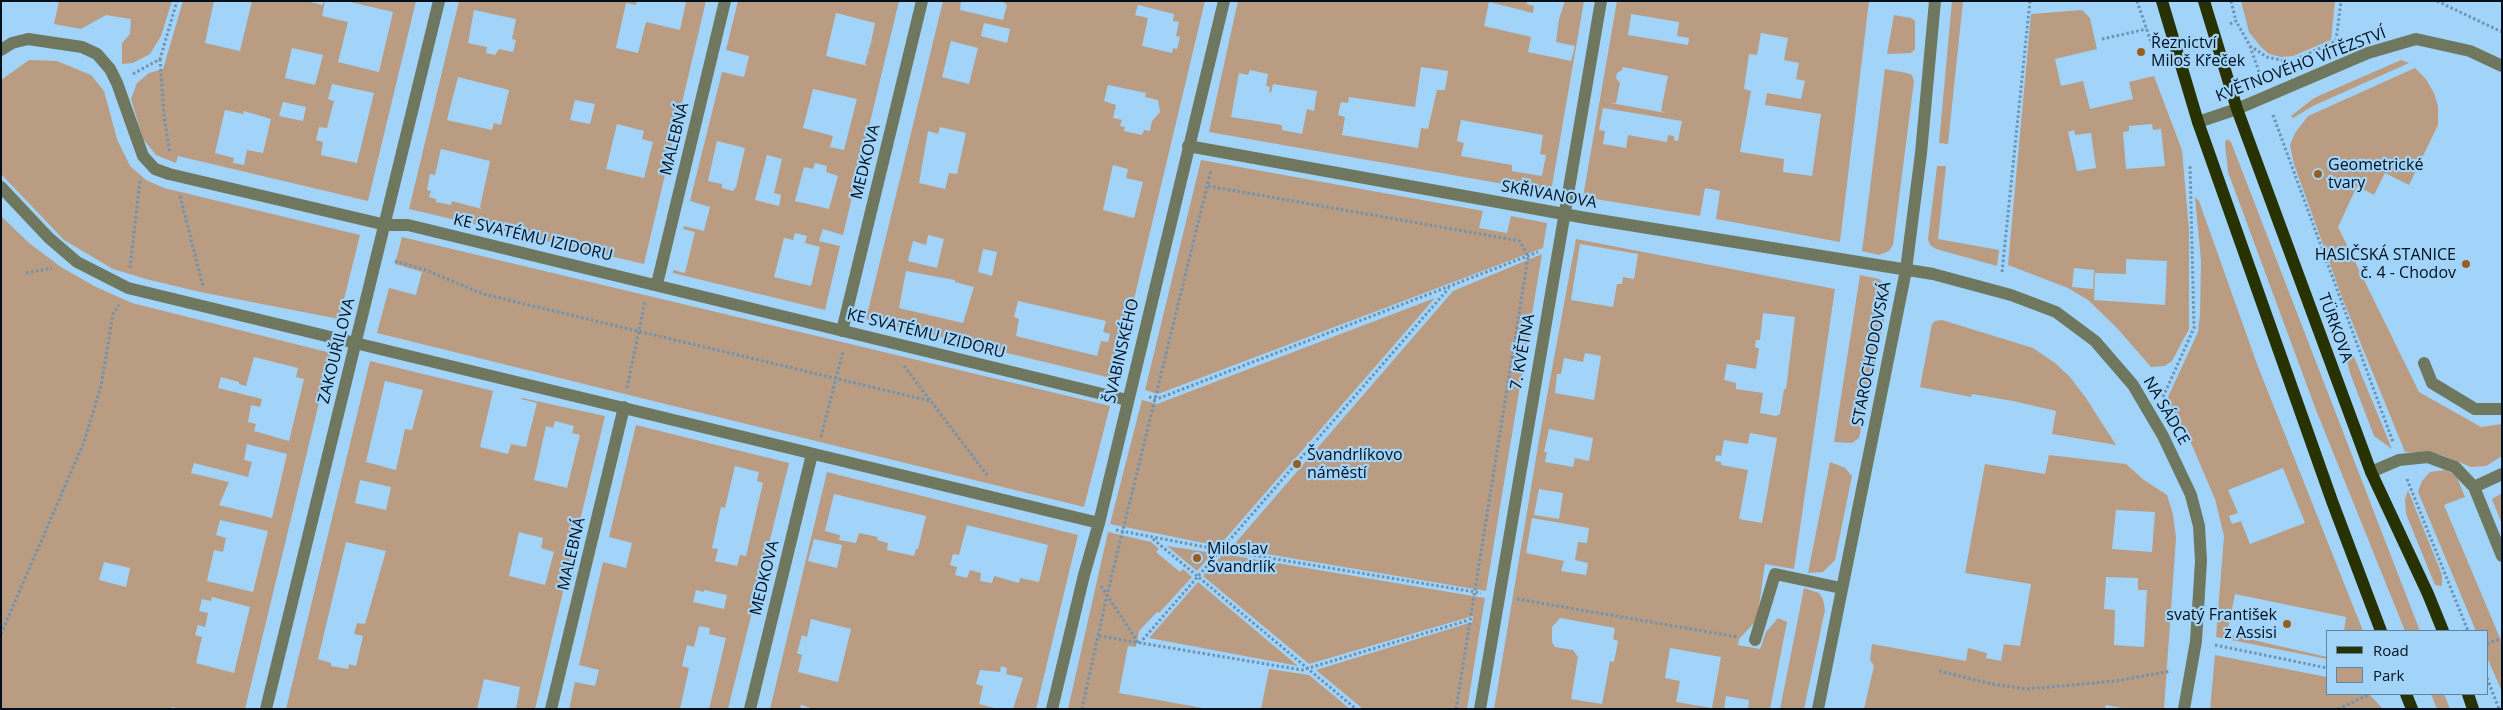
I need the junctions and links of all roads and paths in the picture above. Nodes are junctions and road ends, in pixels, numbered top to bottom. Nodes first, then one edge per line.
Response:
1 (177, 1) edge
2 (439, 1) edge
3 (725, 1) edge
4 (922, 1) edge
5 (1224, 1) edge
6 (1601, 1) edge
7 (1935, 1) edge
8 (2030, 1) edge
9 (2162, 1) edge
10 (2204, 1) edge
11 (2231, 1) edge
12 (2341, 1) edge
13 (2437, 1) edge
14 (2236, 21) junction
15 (2147, 30) dead end
16 (2212, 30) junction
17 (2502, 32) edge
18 (2102, 39) dead end
19 (2174, 42) junction
20 (2250, 46) junction
21 (2153, 47) dead end
22 (1, 50) edge
23 (2502, 66) edge
24 (117, 83) junction
25 (2267, 96) junction
26 (2237, 109) junction
27 (2198, 122) junction
28 (1188, 146) junction
29 (1215, 151) junction
30 (143, 156) junction
31 (2196, 181) dead end
32 (1208, 186) junction
33 (1, 187) edge
34 (1565, 214) junction
35 (386, 226) junction
36 (1556, 254) junction
37 (1528, 257) junction
38 (392, 260) dead end
39 (1906, 270) junction
40 (2002, 272) dead end
41 (657, 284) junction
42 (128, 288) junction
43 (1450, 288) junction
44 (842, 331) junction
45 (639, 333) junction
46 (884, 341) junction
47 (356, 342) junction
48 (2424, 363) dead end
49 (836, 378) junction
50 (1128, 395) junction
51 (1154, 398) junction
52 (2162, 398) dead end
53 (930, 401) junction
54 (624, 407) junction
55 (2502, 409) edge
56 (812, 454) junction
57 (2399, 460) junction
58 (2371, 472) junction
59 (2502, 474) edge
60 (2474, 487) junction
61 (1008, 501) junction
62 (1099, 523) junction
63 (1122, 532) junction
64 (1153, 538) junction
65 (1221, 550) junction
66 (2502, 556) edge
67 (1084, 575) junction
68 (1198, 577) junction
69 (1841, 588) junction
70 (1475, 592) junction
71 (1107, 595) junction
72 (1498, 596) junction
73 (1470, 620) junction
74 (2381, 630) edge
75 (2443, 630) edge
76 (2468, 630) edge
77 (1, 634) edge
78 (1099, 636) junction
79 (2502, 638) edge
80 (1755, 640) joint
81 (2196, 642) junction
82 (1139, 644) junction
83 (2488, 644) edge
84 (2326, 668) edge
85 (1308, 669) junction
86 (1939, 671) dead end
87 (2172, 671) dead end
88 (2488, 680) edge
89 (2368, 695) edge
90 (2406, 695) edge
91 (2468, 695) edge
92 (1084, 708) edge
93 (266, 709) edge
94 (551, 709) edge
95 (750, 709) edge
96 (1052, 709) edge
97 (1356, 709) edge
98 (1456, 709) edge
99 (1480, 709) edge
100 (1818, 709) edge
101 (2184, 709) edge
102 (2338, 709) edge
103 (2412, 709) edge
104 (2473, 709) edge
105 (2500, 709) edge

1 - 24 path
2 - 35 street, ZAKOUŘILOVA
3 - 41 street, MALEBNÁ
4 - 44 street, MEDKOVA
5 - 28 street, ŠVABINSKÉHO
6 - 34 street, 7. KVĚTNA
7 - 39 street, STAROCHODOVSKÁ
8 - 40 path
9 - 19 main road
10 - 16 main road, TÜRKOVA
11 - 14 path
12 - 20 path
13 - 17 path
14 - 16 path
14 - 20 path
15 - 18 path
16 - 26 main road, TÜRKOVA
19 - 21 path
19 - 27 main road
20 - 25 path
22 - 24 street
23 - 25 street, KVĚTNOVÉHO VÍTĚZSTVÍ
24 - 30 street
25 - 26 street, KVĚTNOVÉHO VÍTĚZSTVÍ
25 - 57 path
26 - 27 street, KVĚTNOVÉHO VÍTĚZSTVÍ
26 - 58 main road, TÜRKOVA
27 - 74 main road
28 - 29 street, SKŘIVANOVA
28 - 50 street, ŠVABINSKÉHO
29 - 32 path
29 - 34 street, SKŘIVANOVA
30 - 35 street, KE SVATÉMU IZIDORU
30 - 42 path
31 - 52 path
32 - 37 path
32 - 51 path
33 - 42 street
34 - 36 street, 7. KVĚTNA
34 - 39 street, SKŘIVANOVA
35 - 41 street, KE SVATÉMU IZIDORU
35 - 47 street, ZAKOUŘILOVA
36 - 37 path
36 - 72 street, 7. KVĚTNA
37 - 43 path
37 - 70 path
38 - 45 path
39 - 69 street, STAROCHODOVSKÁ
39 - 81 street, NA SÁDCE
41 - 44 street, KE SVATÉMU IZIDORU
41 - 45 path
42 - 47 street
42 - 77 path
43 - 51 path
43 - 65 path
44 - 46 street, KE SVATÉMU IZIDORU
44 - 49 path
45 - 49 path
45 - 54 path
46 - 50 street, KE SVATÉMU IZIDORU
46 - 53 path
47 - 54 street
47 - 93 street, ZAKOUŘILOVA
48 - 55 street
49 - 53 path
49 - 56 path
50 - 51 path
50 - 62 street, ŠVABINSKÉHO
51 - 63 path
53 - 61 path
54 - 56 street
54 - 94 street, MALEBNÁ
56 - 61 street
56 - 95 street, MEDKOVA
57 - 58 street
57 - 60 street
57 - 76 path
58 - 75 main road, TÜRKOVA
59 - 60 street
60 - 66 street
61 - 62 street
62 - 63 path
62 - 67 street, ŠVABINSKÉHO
63 - 64 path
63 - 71 path
64 - 65 path
64 - 68 path
65 - 68 path
65 - 70 path
67 - 71 path
67 - 96 street, ŠVABINSKÉHO
68 - 82 path
68 - 85 path
69 - 80 street
69 - 100 street, STAROCHODOVSKÁ
70 - 72 path
70 - 73 path
71 - 78 path
71 - 82 path
72 - 80 path
72 - 99 street, 7. KVĚTNA
73 - 85 path
73 - 98 path
78 - 82 path
78 - 92 path
79 - 83 path
81 - 84 path
81 - 101 street, NA SÁDCE
82 - 85 path
85 - 97 path
86 - 87 path
88 - 105 path
89 - 102 path
90 - 103 main road
91 - 104 main road

